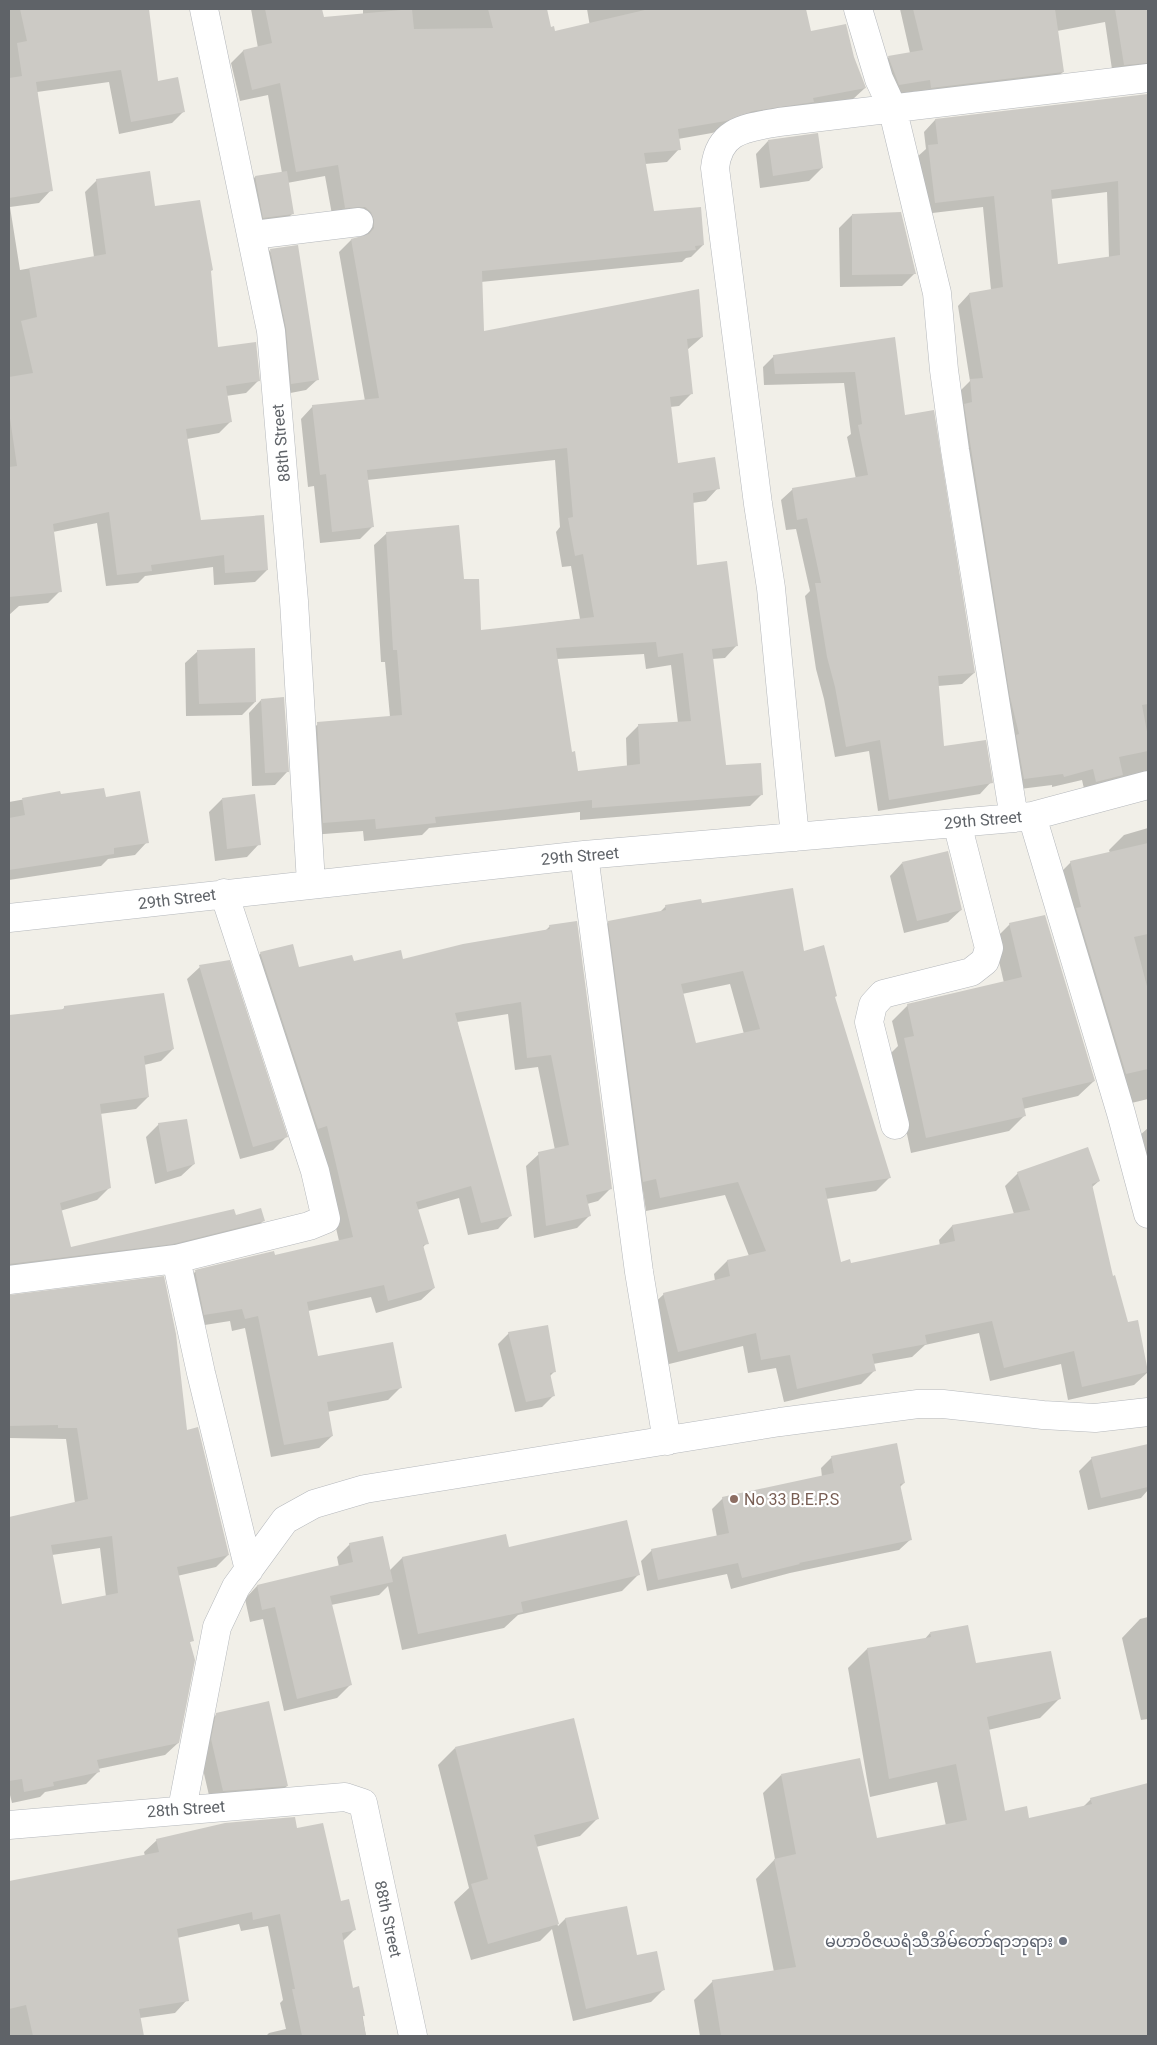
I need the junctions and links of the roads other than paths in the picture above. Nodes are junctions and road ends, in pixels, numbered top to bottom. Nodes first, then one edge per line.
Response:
1 (204, 9) edge
2 (858, 9) edge
3 (1148, 78) edge
4 (892, 107) junction
5 (359, 222) dead end
6 (253, 235) junction
7 (1148, 785) edge
8 (1023, 817) junction
9 (957, 823) junction
10 (795, 837) junction
11 (584, 855) junction
12 (311, 883) junction
13 (224, 893) junction
14 (9, 918) edge
15 (895, 1125) dead end
16 (1148, 1214) edge
17 (176, 1259) junction
18 (9, 1280) edge
19 (1148, 1412) edge
20 (667, 1440) junction
21 (249, 1570) junction
22 (363, 1803) joint
23 (182, 1809) junction
24 (9, 1825) edge
25 (413, 2036) edge

1 - 6 street, 88th Street
2 - 4 street
3 - 4 street
4 - 8 street
4 - 10 street
5 - 6 street
6 - 12 street, 88th Street
7 - 8 street, 29th Street
8 - 9 street, 29th Street
8 - 16 street
9 - 10 street, 29th Street
9 - 15 street
10 - 11 street, 29th Street
11 - 12 street, 29th Street
11 - 20 street
12 - 13 street, 29th Street
13 - 14 street, 29th Street
13 - 17 street
17 - 18 street
17 - 21 street
19 - 20 street
20 - 21 street
21 - 23 street
22 - 23 street, 28th Street
22 - 25 street, 88th Street
23 - 24 street, 28th Street

